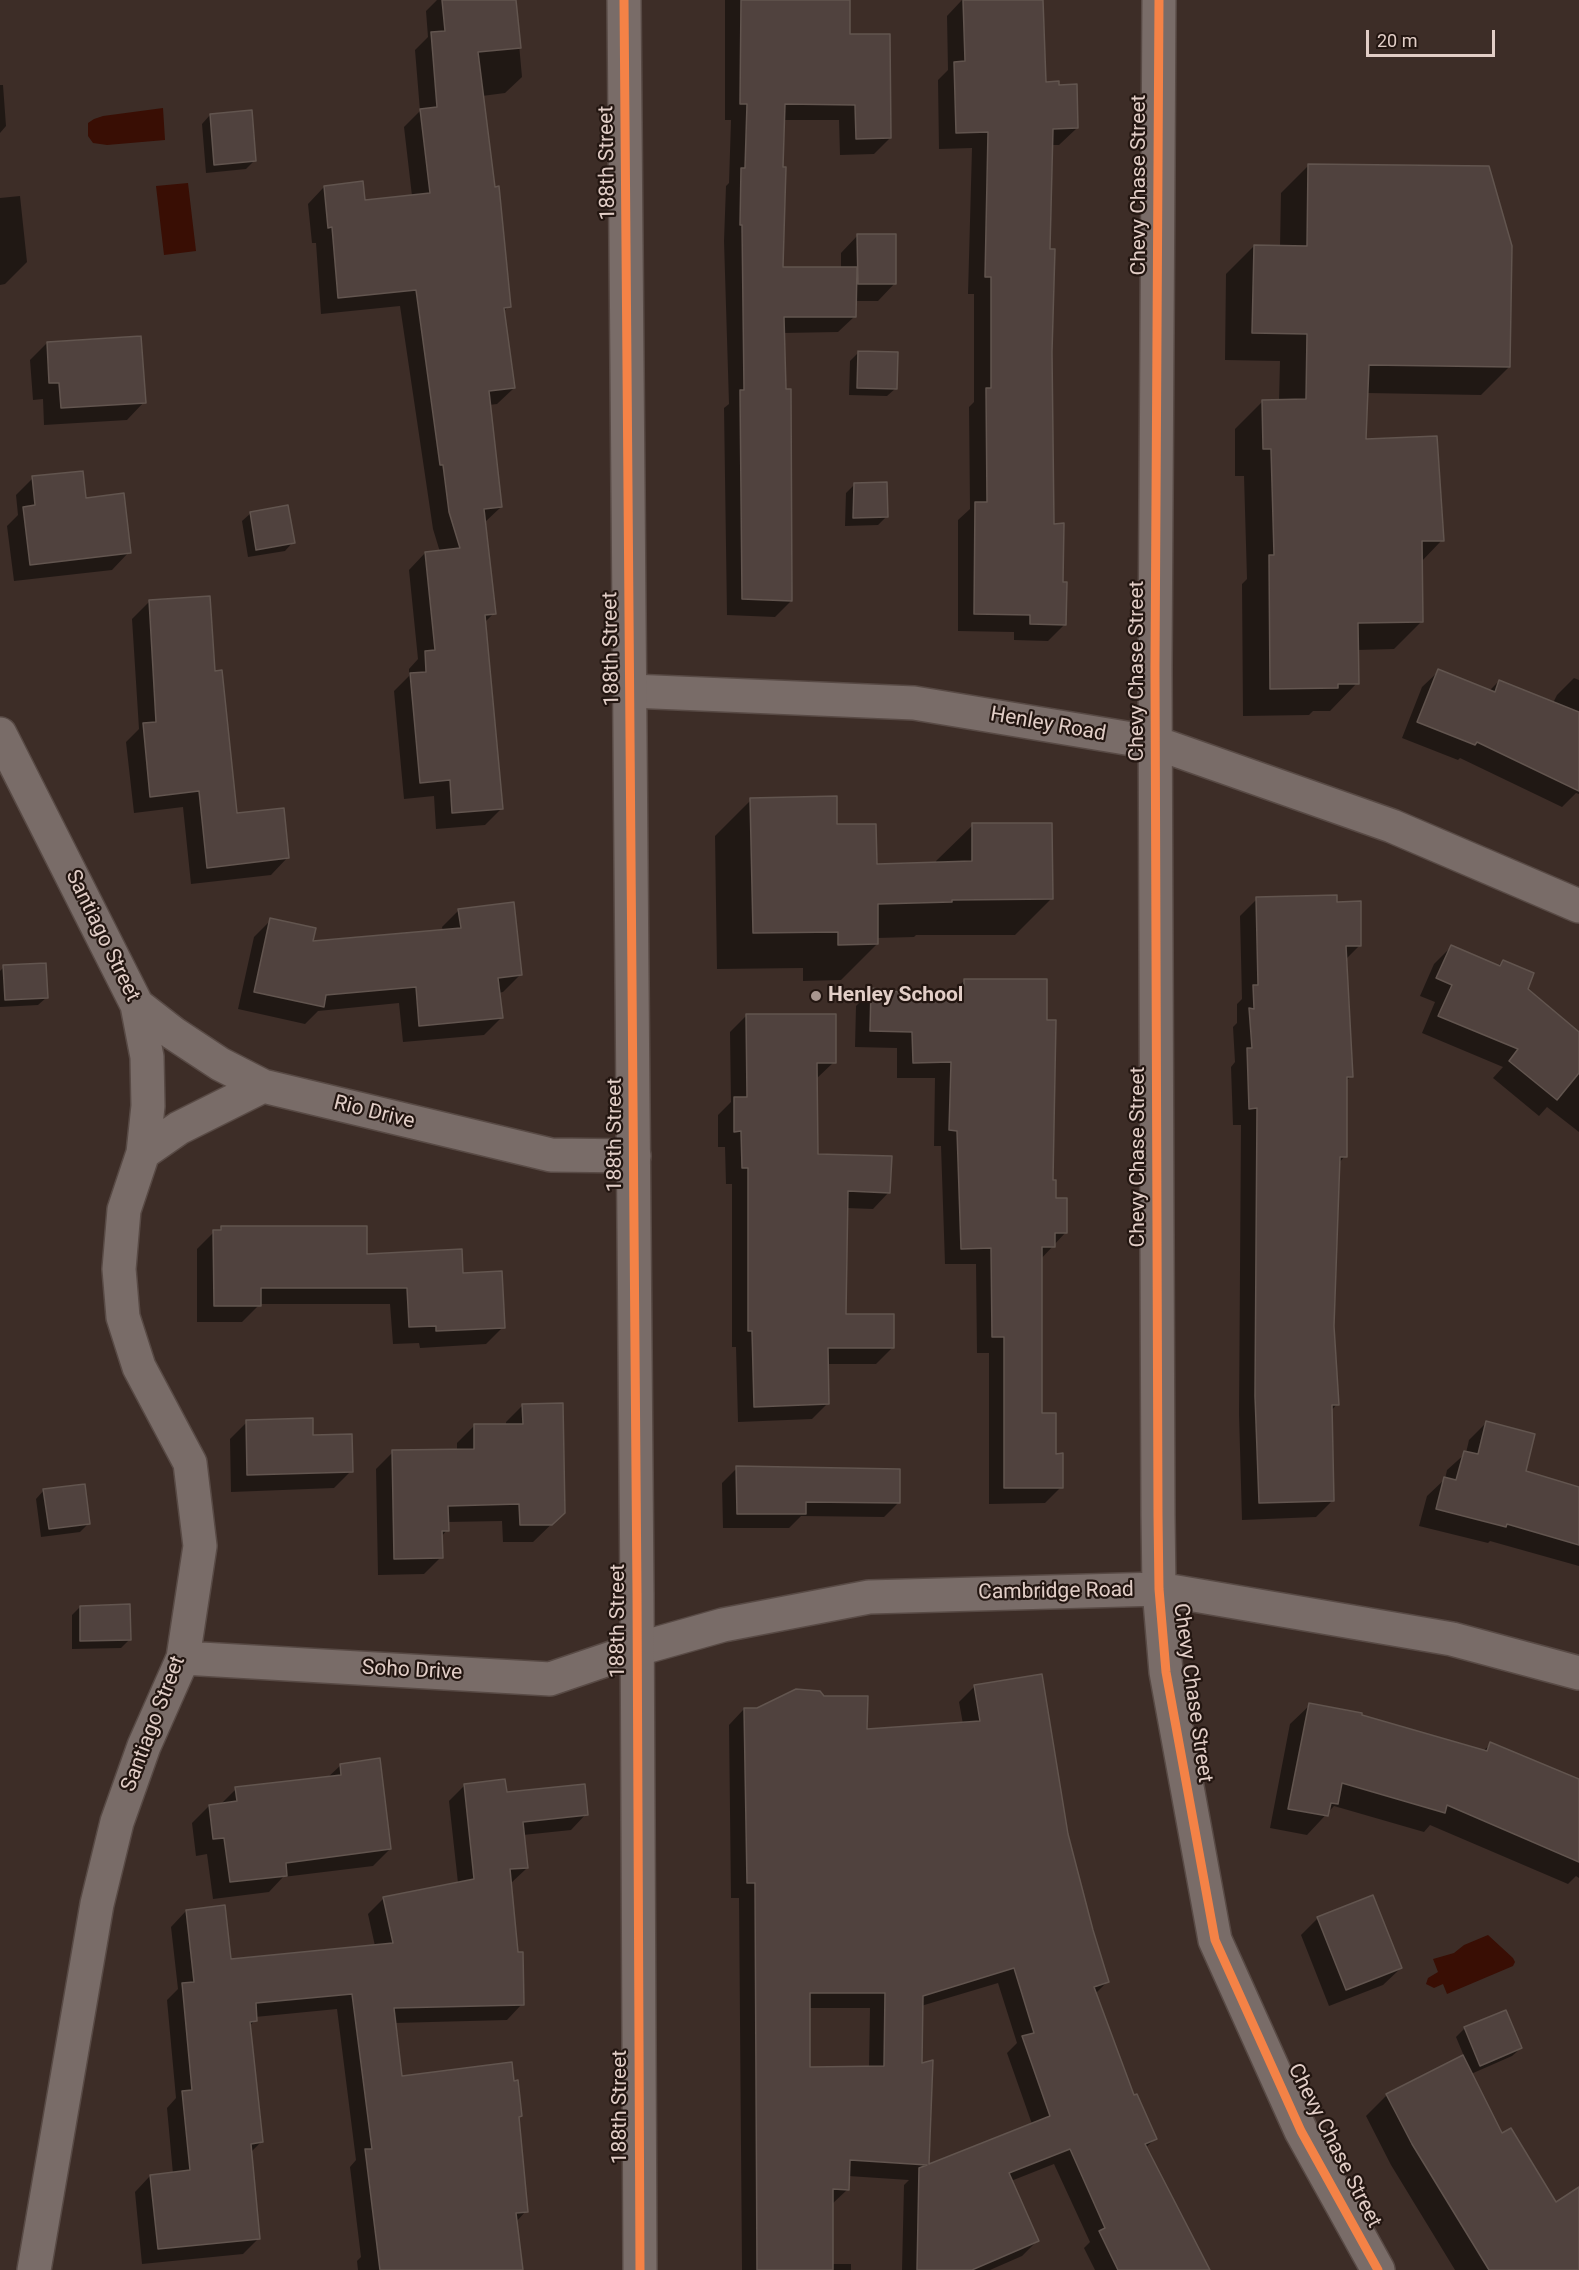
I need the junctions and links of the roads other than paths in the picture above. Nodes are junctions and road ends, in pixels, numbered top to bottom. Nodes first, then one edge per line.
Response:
1 (624, 0) edge
2 (1159, 0) edge
3 (631, 691) junction
4 (0, 734) edge
5 (1156, 743) junction
6 (1579, 906) edge
7 (137, 1005) junction
8 (263, 1086) junction
9 (143, 1153) junction
10 (634, 1156) junction
11 (1159, 1589) junction
12 (638, 1649) junction
13 (183, 1658) junction
14 (1579, 1673) edge
15 (34, 2270) edge
16 (640, 2270) edge
17 (1378, 2270) edge

1 - 3 street, 188th Street
2 - 5 street, Chevy Chase Street
3 - 5 street, Henley Road
3 - 10 street, 188th Street
4 - 7 street, Santiago Street
5 - 6 street, Henley Road
5 - 11 street, Chevy Chase Street
7 - 8 street, Rio Drive
7 - 9 street, Santiago Street
8 - 9 street
8 - 10 street, Rio Drive
9 - 13 street, Santiago Street
10 - 12 street, 188th Street
11 - 12 street, Cambridge Road
11 - 14 street, Cambridge Road
11 - 17 street, Chevy Chase Street
12 - 13 street, Soho Drive
12 - 16 street, 188th Street
13 - 15 street, Santiago Street

